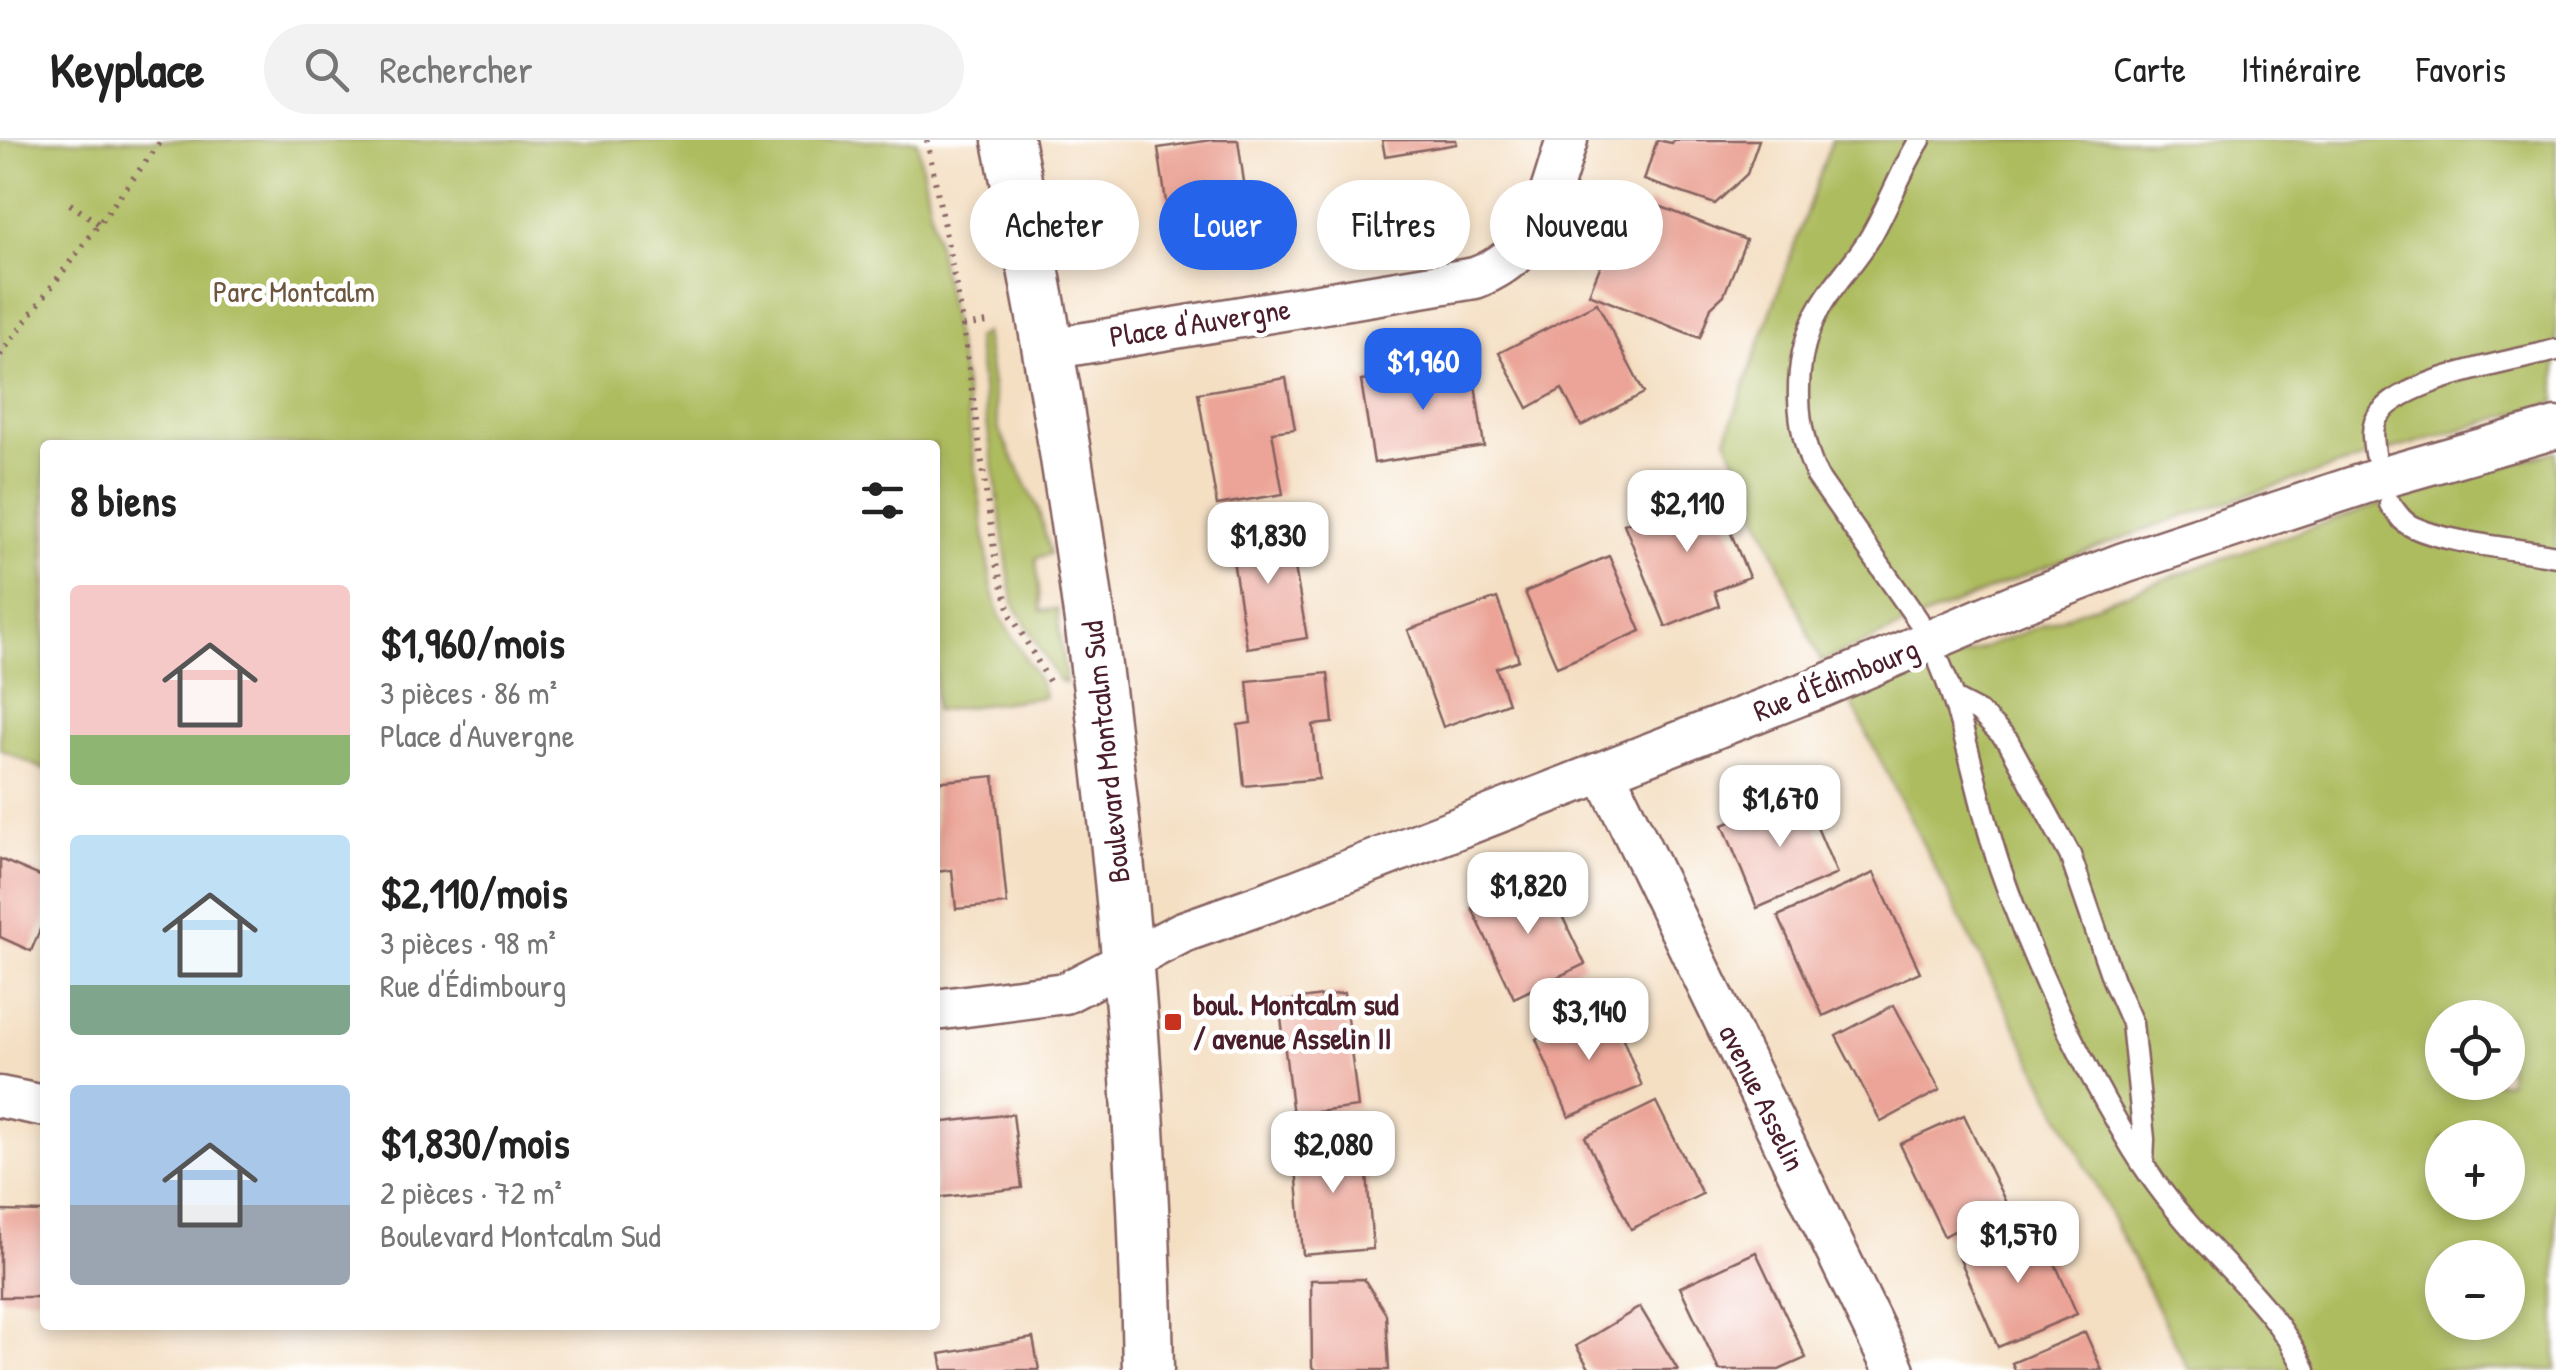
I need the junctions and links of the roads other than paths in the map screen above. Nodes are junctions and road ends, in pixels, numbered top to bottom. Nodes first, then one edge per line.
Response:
1 (1008, 140) edge
2 (1567, 140) edge
3 (1920, 140) edge
4 (1049, 349) junction
5 (2556, 350) edge
6 (2556, 428) edge
7 (2375, 454) dead end
8 (2390, 504) dead end
9 (2556, 556) edge
10 (1918, 620) dead end
11 (1940, 664) dead end
12 (1956, 700) junction
13 (1604, 772) junction
14 (1128, 962) junction
15 (940, 1009) edge
16 (0, 1097) edge
17 (40, 1105) edge
18 (2143, 1165) junction
19 (1148, 1370) edge
20 (1894, 1370) edge
21 (2305, 1370) edge

1 - 4 street, Boulevard Montcalm Sud
2 - 4 street, Place d'Auvergne
3 - 10 lane
4 - 14 street, Boulevard Montcalm Sud
5 - 7 lane
6 - 13 street, Rue d'Édimbourg
8 - 9 lane
11 - 12 lane
12 - 18 lane
12 - 18 lane
13 - 14 street, Rue d'Édimbourg
13 - 20 street, avenue Asselin
14 - 15 street, Rue d'Édimbourg
14 - 19 street, Boulevard Montcalm Sud
16 - 17 street
18 - 21 lane

